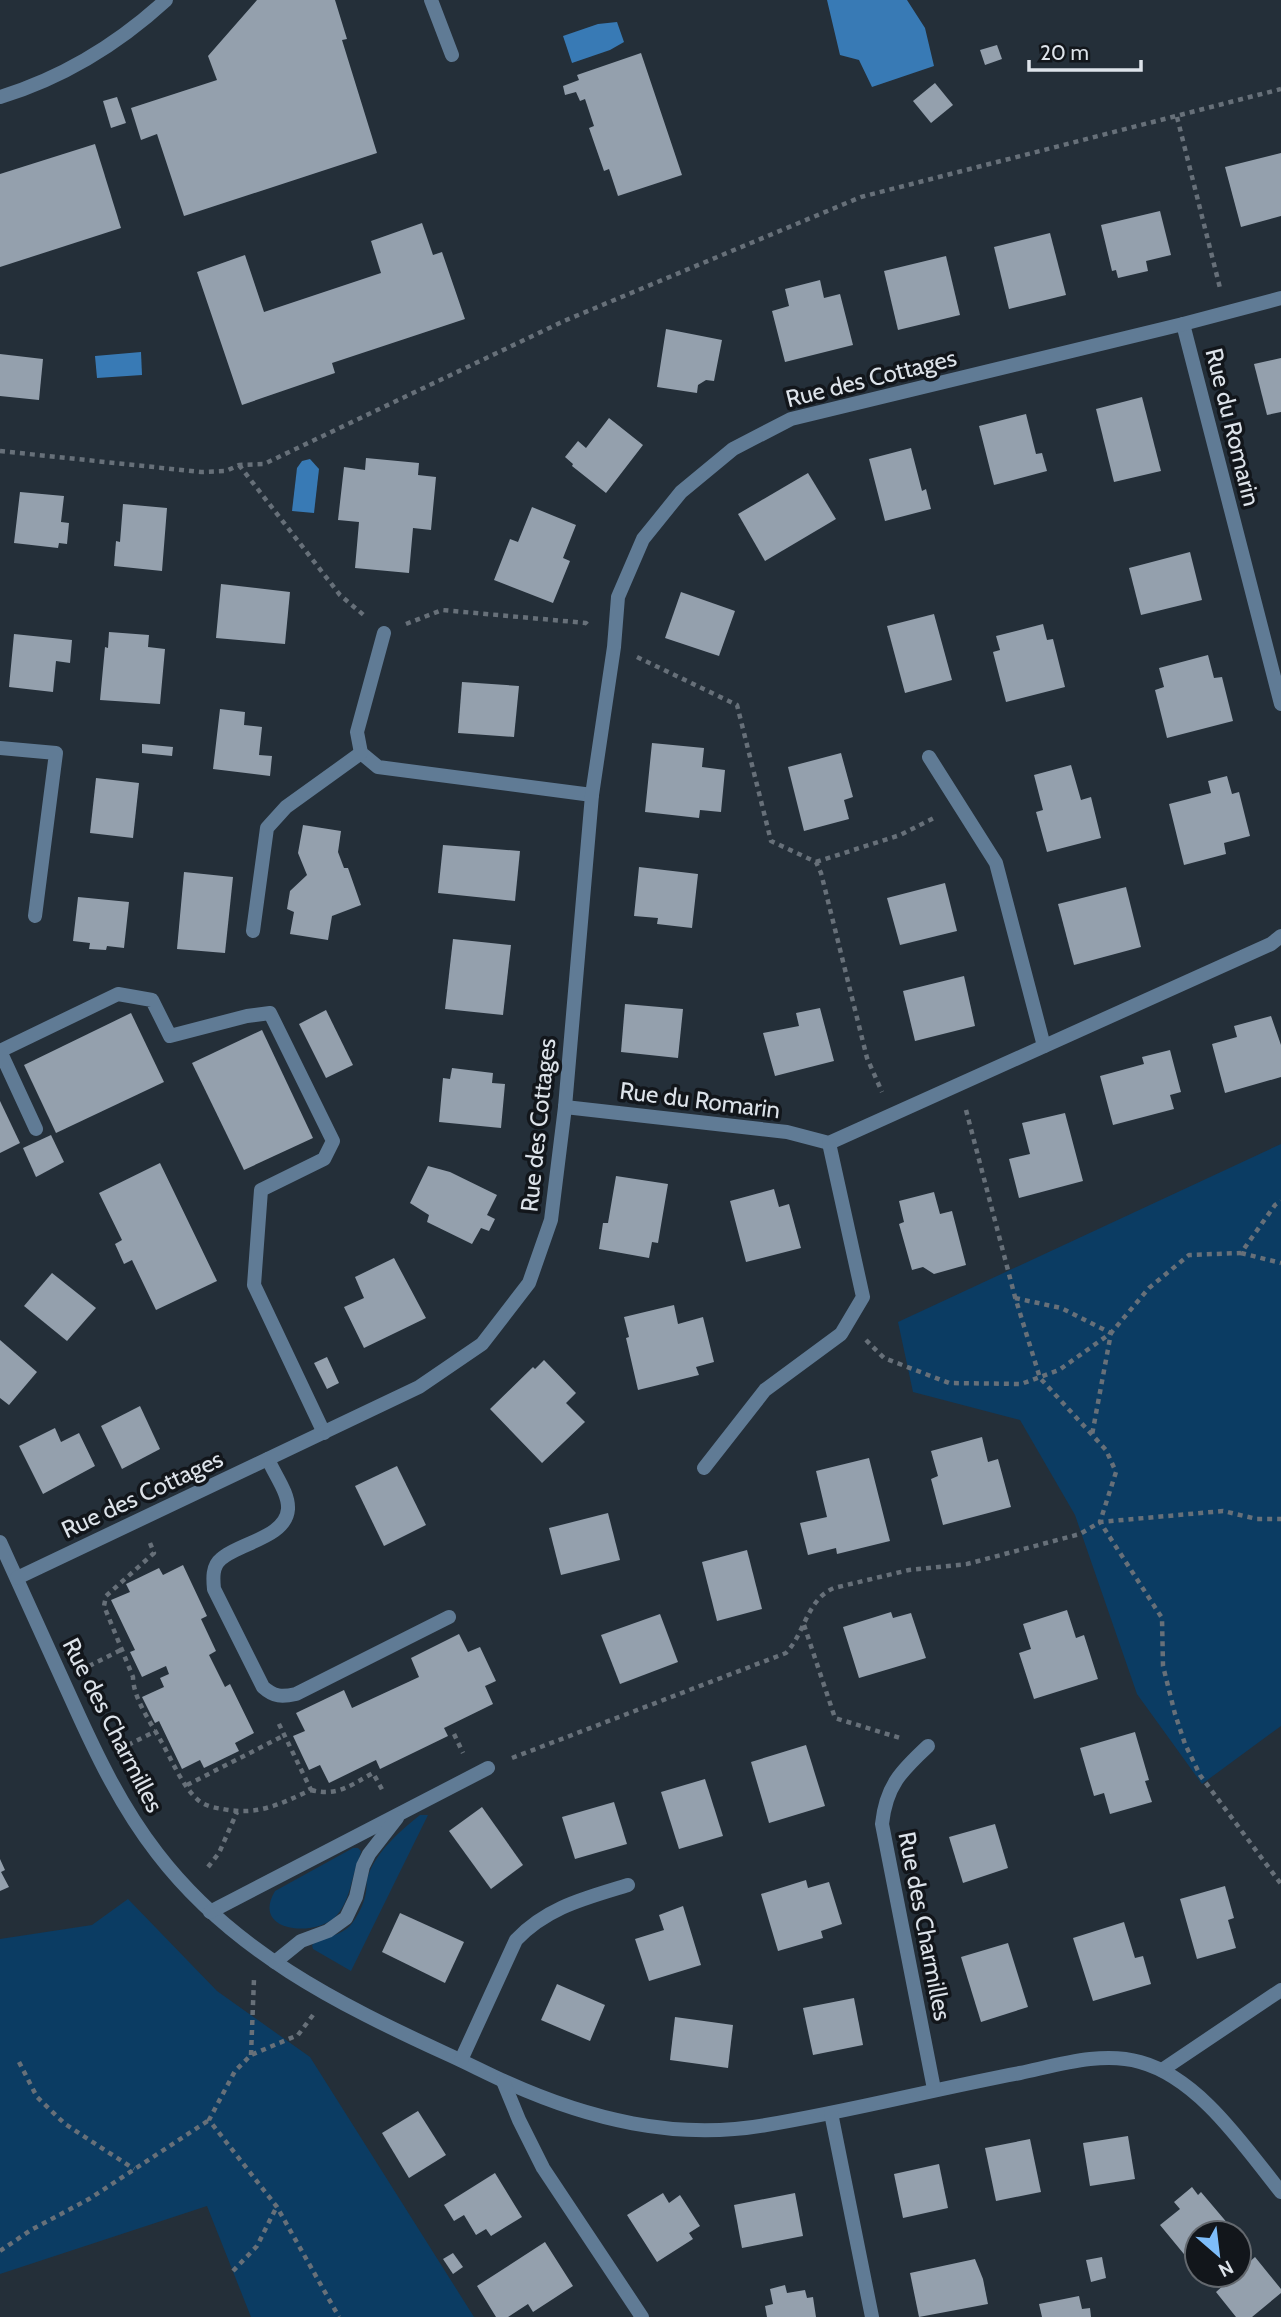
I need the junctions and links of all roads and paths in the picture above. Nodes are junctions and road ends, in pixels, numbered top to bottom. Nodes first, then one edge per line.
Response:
1 (166, 0) edge
2 (431, 0) edge
3 (453, 55) dead end
4 (1281, 89) edge
5 (0, 97) edge
6 (1177, 117) junction
7 (1281, 298) edge
8 (1227, 313) junction
9 (1183, 324) junction
10 (0, 451) edge
11 (239, 465) junction
12 (384, 633) junction
13 (614, 647) junction
14 (1281, 705) edge
15 (0, 748) edge
16 (361, 753) junction
17 (929, 757) dead end
18 (592, 794) junction
19 (959, 806) junction
20 (816, 862) junction
21 (35, 916) dead end
22 (253, 931) dead end
23 (1281, 936) edge
24 (1044, 1046) junction
25 (959, 1085) junction
26 (565, 1107) junction
27 (891, 1116) junction
28 (36, 1129) dead end
29 (829, 1143) junction
30 (1281, 1201) edge
31 (1241, 1253) junction
32 (1281, 1263) edge
33 (1015, 1297) junction
34 (848, 1323) junction
35 (1111, 1333) junction
36 (1040, 1378) junction
37 (324, 1433) junction
38 (1091, 1435) junction
39 (268, 1460) junction
40 (704, 1468) dead end
41 (1281, 1519) edge
42 (1100, 1522) junction
43 (148, 1539) dead end
44 (0, 1542) edge
45 (17, 1578) junction
46 (449, 1617) dead end
47 (804, 1625) junction
48 (121, 1650) junction
49 (89, 1666) dead end
50 (281, 1697) junction
51 (156, 1731) junction
52 (283, 1736) junction
53 (128, 1745) dead end
54 (928, 1746) joint
55 (488, 1768) joint
56 (187, 1785) junction
57 (311, 1790) junction
58 (237, 1812) junction
59 (399, 1813) junction
60 (208, 1867) dead end
61 (1281, 1884) edge
62 (628, 1885) dead end
63 (210, 1912) junction
64 (275, 1962) junction
65 (1281, 1990) edge
66 (326, 1996) junction
67 (251, 2055) junction
68 (461, 2060) junction
69 (19, 2062) dead end
70 (1163, 2070) junction
71 (503, 2081) junction
72 (934, 2089) junction
73 (831, 2113) junction
74 (209, 2120) junction
75 (134, 2169) junction
76 (1281, 2192) edge
77 (277, 2207) junction
78 (0, 2252) edge
79 (233, 2272) dead end
80 (339, 2317) edge
81 (642, 2317) edge
82 (872, 2317) edge

1 - 5 street
2 - 3 street
4 - 6 path
6 - 8 path
6 - 11 path
7 - 8 street, Rue des Cottages
8 - 9 street, Rue des Cottages
9 - 13 street, Rue des Cottages
9 - 14 street, Rue du Romarin
10 - 11 path
11 - 12 path
12 - 13 path
12 - 16 street
13 - 18 street, Rue des Cottages
13 - 20 path
15 - 21 street
16 - 18 street
16 - 22 street
17 - 19 street
18 - 26 street, Rue des Cottages
19 - 20 path
19 - 24 street
20 - 27 path
23 - 24 street
24 - 25 street
25 - 27 street
25 - 33 path
26 - 29 street, Rue du Romarin
26 - 37 street, Rue des Cottages
27 - 29 street
28 - 37 street
29 - 34 street
30 - 31 path
31 - 32 path
31 - 35 path
33 - 35 path
33 - 36 path
34 - 36 path
34 - 40 street
35 - 36 path
35 - 38 path
36 - 38 path
37 - 39 street, Rue des Cottages
38 - 42 path
39 - 45 street, Rue des Cottages
39 - 50 street
41 - 42 path
42 - 47 path
42 - 61 path
43 - 48 path
44 - 45 street, Rue des Charmilles
45 - 63 street, Rue des Charmilles
46 - 50 street
47 - 54 path
47 - 55 path
48 - 49 path
48 - 51 path
50 - 52 path
51 - 53 path
51 - 56 path
52 - 56 path
52 - 57 path
54 - 72 street, Rue des Charmilles
55 - 59 street
56 - 58 path
57 - 58 path
57 - 59 path
58 - 60 path
59 - 63 street
59 - 64 street
62 - 68 street
63 - 64 street, Rue des Charmilles
64 - 66 street, Rue des Charmilles
64 - 67 path
65 - 70 street
66 - 67 path
66 - 68 street, Rue des Charmilles
67 - 74 path
68 - 71 street, Rue des Charmilles
69 - 75 path
70 - 72 street, Rue des Charmilles
70 - 76 street, Rue des Charmilles
71 - 73 street, Rue des Charmilles
71 - 81 street
72 - 73 street, Rue des Charmilles
73 - 82 street
74 - 75 path
74 - 77 path
75 - 78 path
77 - 79 path
77 - 80 path

